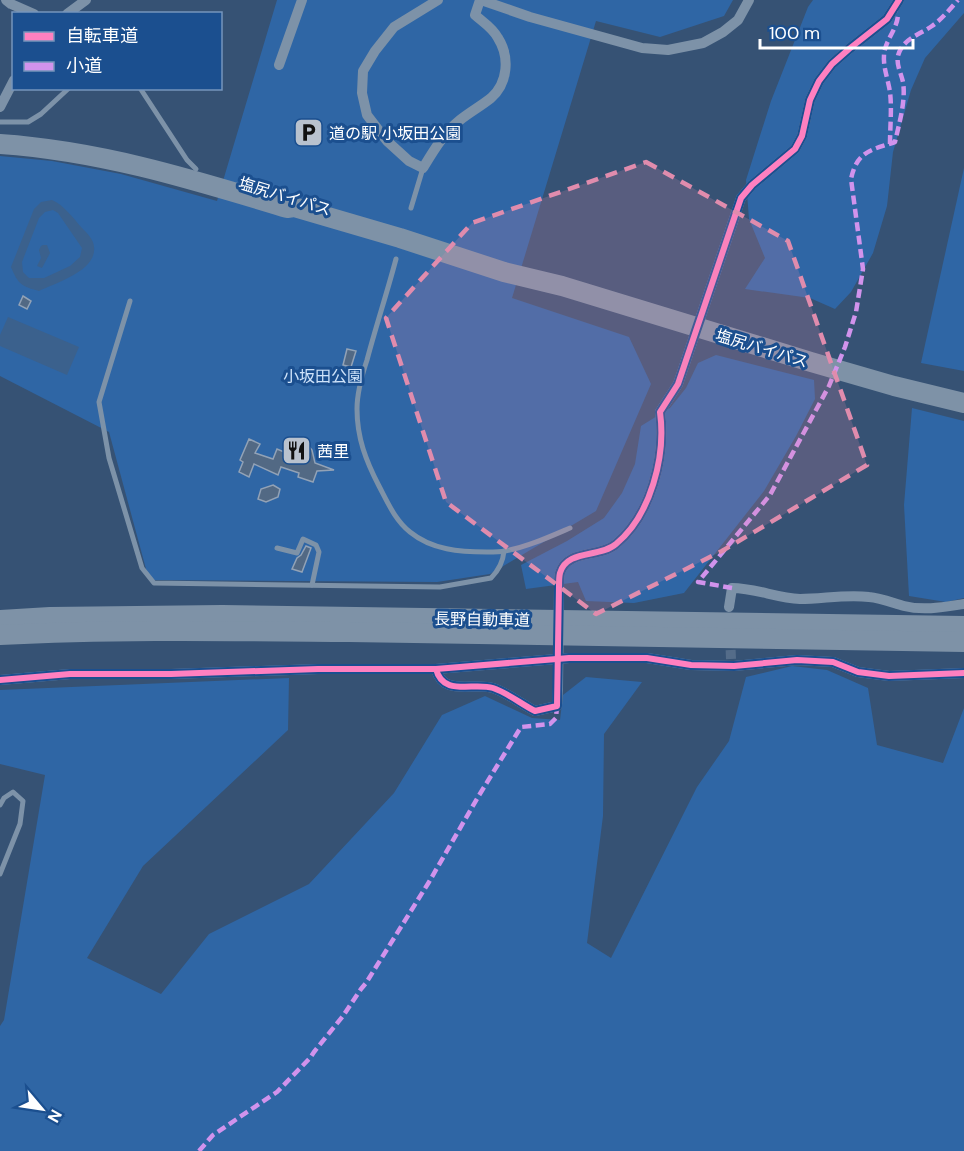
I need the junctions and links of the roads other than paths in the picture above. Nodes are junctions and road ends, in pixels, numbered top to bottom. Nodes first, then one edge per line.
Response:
1 (6, 0) edge
2 (86, 0) edge
3 (302, 0) edge
4 (438, 0) edge
5 (481, 0) edge
6 (749, 0) edge
7 (899, 0) edge
8 (29, 12) edge
9 (70, 12) edge
10 (279, 65) dead end
11 (12, 84) edge
12 (67, 90) edge
13 (141, 90) edge
14 (0, 107) edge
15 (0, 122) edge
16 (0, 131) edge
17 (0, 144) edge
18 (423, 168) junction
19 (196, 169) junction
20 (411, 208) dead end
21 (396, 259) dead end
22 (562, 286) junction
23 (130, 301) dead end
24 (697, 328) junction
25 (964, 404) edge
26 (570, 528) dead end
27 (277, 548) dead end
28 (504, 552) junction
29 (312, 585) junction
30 (964, 604) edge
31 (729, 607) dead end
32 (0, 620) edge
33 (964, 626) edge
34 (0, 635) edge
35 (964, 642) edge
36 (436, 669) junction
37 (964, 673) edge
38 (0, 680) edge
39 (0, 805) edge
40 (0, 873) edge

1 - 8 street
2 - 9 street
3 - 10 street
4 - 18 street
5 - 6 street
5 - 18 street
7 - 24 street
11 - 14 street
12 - 15 lane
13 - 19 lane
16 - 19 highway, 塩尻バイパス
17 - 22 highway, 塩尻バイパス
18 - 20 lane
19 - 22 highway, 塩尻バイパス
21 - 28 lane
22 - 24 highway, 塩尻バイパス
23 - 29 lane
24 - 25 highway, 塩尻バイパス
24 - 36 street, bridge
26 - 28 lane
27 - 29 lane
28 - 29 lane
30 - 31 street
32 - 33 highway, 長野自動車道
34 - 35 highway, 長野自動車道
36 - 37 street
36 - 38 street
39 - 40 lane

